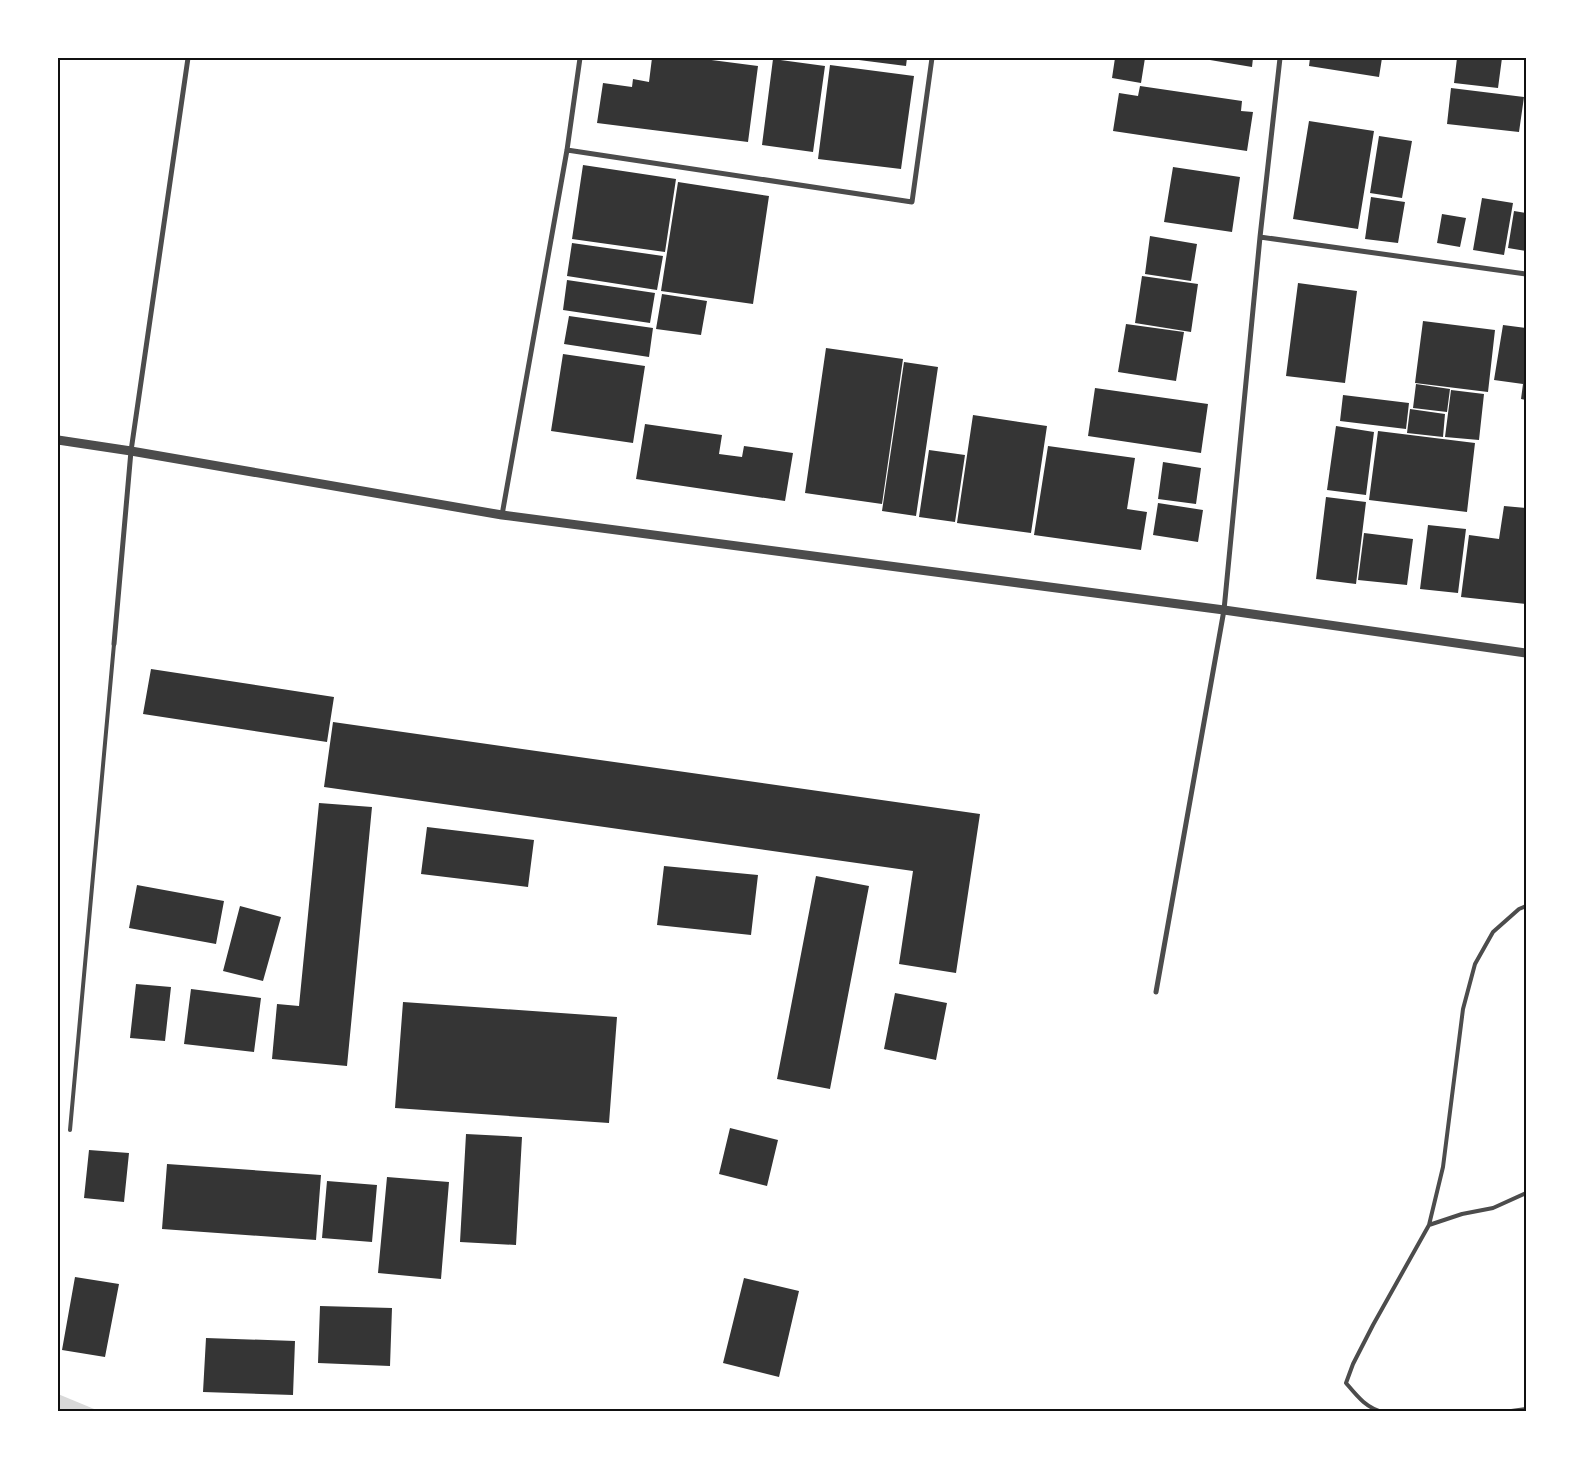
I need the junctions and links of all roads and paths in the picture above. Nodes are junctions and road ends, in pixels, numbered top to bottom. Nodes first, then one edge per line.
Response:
1 (188, 58) edge
2 (580, 58) edge
3 (932, 58) edge
4 (1280, 58) edge
5 (567, 150) junction
6 (1260, 236) junction
7 (1526, 274) edge
8 (58, 440) edge
9 (131, 451) junction
10 (502, 515) junction
11 (1224, 610) junction
12 (114, 644) joint
13 (1526, 653) edge
14 (1526, 906) edge
15 (1156, 992) dead end
16 (70, 1130) dead end
17 (1526, 1193) edge
18 (1429, 1225) junction
19 (1526, 1409) edge
20 (1382, 1412) edge
21 (1504, 1412) edge

1 - 9 street
2 - 5 street
3 - 5 street
4 - 6 street
5 - 10 street
6 - 7 street
6 - 11 street
8 - 9 street
9 - 10 street
9 - 12 street
10 - 11 street
11 - 13 street
11 - 15 street
12 - 16 lane
14 - 18 lane
17 - 18 lane
18 - 20 lane
19 - 21 lane

